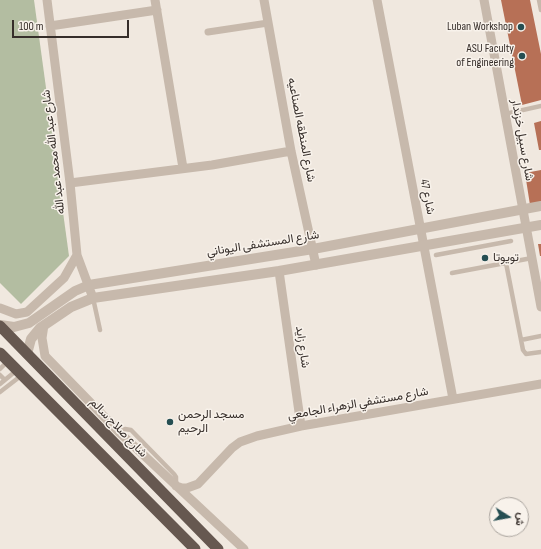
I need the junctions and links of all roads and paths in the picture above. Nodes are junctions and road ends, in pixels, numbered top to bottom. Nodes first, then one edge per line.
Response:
1 (47, 0) edge
2 (155, 0) edge
3 (264, 0) edge
4 (377, 0) edge
5 (484, 0) edge
6 (539, 0) edge
7 (157, 10) junction
8 (541, 10) edge
9 (268, 23) junction
10 (50, 26) junction
11 (208, 32) dead end
12 (541, 106) edge
13 (505, 114) junction
14 (292, 151) junction
15 (183, 168) junction
16 (70, 183) junction
17 (541, 206) edge
18 (522, 210) junction
19 (541, 225) edge
20 (526, 227) junction
21 (421, 229) junction
22 (471, 237) junction
23 (511, 241) dead end
24 (424, 246) junction
25 (473, 248) junction
26 (313, 249) junction
27 (436, 255) dead end
28 (77, 256) junction
29 (532, 258) junction
30 (506, 263) junction
31 (316, 265) junction
32 (279, 271) junction
33 (452, 273) dead end
34 (89, 285) junction
35 (93, 298) junction
36 (541, 307) edge
37 (0, 308) edge
38 (44, 325) junction
39 (0, 326) edge
40 (100, 330) dead end
41 (541, 336) edge
42 (521, 340) junction
43 (541, 352) edge
44 (27, 354) junction
45 (3, 361) edge
46 (19, 372) junction
47 (0, 375) edge
48 (5, 380) junction
49 (0, 384) edge
50 (541, 384) edge
51 (0, 392) edge
52 (453, 399) junction
53 (301, 426) junction
54 (198, 484) junction
55 (176, 486) junction
56 (201, 508) junction
57 (195, 549) edge
58 (218, 549) edge
59 (244, 549) edge

1 - 10 street, شارع عبد الله محمد عبد الله
2 - 7 street
3 - 9 street, شارع المنطقه الصناعيه
4 - 21 street, شارع 47
5 - 13 street, شارع سبيل خزندار
6 - 8 lane
7 - 10 street
7 - 15 street
9 - 11 street
9 - 14 street, شارع المنطقه الصناعيه
10 - 16 street, شارع عبد الله محمد عبد الله
12 - 13 lane
13 - 18 street, شارع سبيل خزندار
14 - 15 street
14 - 26 street, شارع المنطقه الصناعيه
15 - 16 street
16 - 28 street, شارع عبد الله محمد عبد الله
17 - 18 street, شارع المستشفى اليوناني
18 - 20 street, شارع سبيل خزندار
18 - 21 street, شارع المستشفى اليوناني
19 - 20 street
20 - 22 street
20 - 29 street, شارع سبيل خزندار
21 - 24 street, شارع 47
21 - 26 street, شارع المستشفى اليوناني
22 - 24 street
22 - 25 lane
23 - 25 lane
24 - 31 street
24 - 52 street, شارع 47
25 - 27 lane
26 - 31 street, شارع المنطقه الصناعيه
26 - 34 street, شارع المستشفى اليوناني
28 - 34 street, شارع عبد الله محمد عبد الله
28 - 37 street
29 - 30 lane
29 - 36 street, شارع سبيل خزندار
30 - 33 lane
30 - 42 lane
31 - 32 street
32 - 35 street
32 - 53 street, شارع زايد
34 - 35 street, شارع عبد الله محمد عبد الله
34 - 39 street, شارع المستشفى اليوناني
35 - 38 street
35 - 40 lane
38 - 44 street
38 - 55 street
39 - 44 highway, شارع صلاح سالم
41 - 42 lane
42 - 43 lane
44 - 58 highway, شارع صلاح سالم
45 - 46 highway
46 - 48 lane
46 - 51 lane
46 - 57 highway
47 - 48 lane
48 - 49 lane
50 - 52 street, شارع مستشفي الزهراء الجامعي
52 - 53 street, شارع مستشفي الزهراء الجامعي
53 - 54 street, شارع مستشفي الزهراء الجامعي
54 - 55 street
54 - 56 street
55 - 56 street
56 - 59 street

